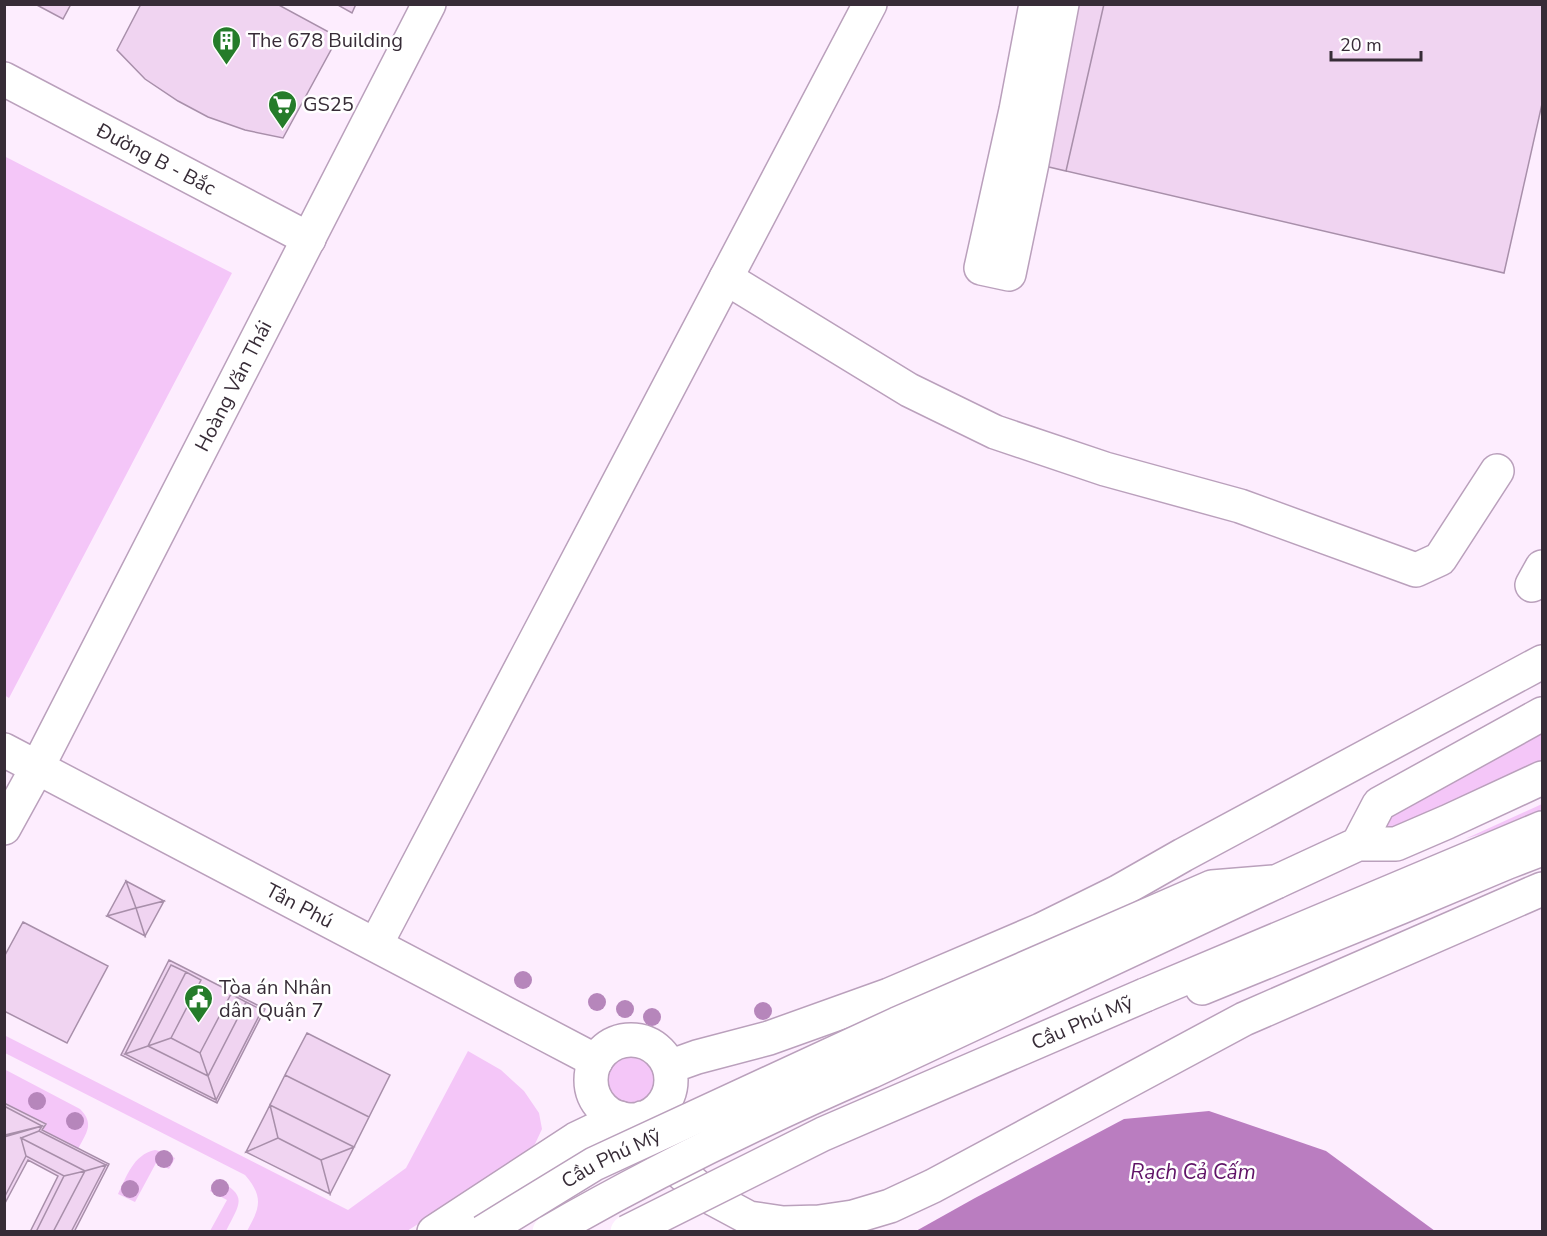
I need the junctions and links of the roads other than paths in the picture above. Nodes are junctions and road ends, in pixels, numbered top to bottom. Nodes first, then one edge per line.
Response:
1 (429, 4) edge
2 (870, 4) edge
3 (1036, 4) edge
4 (1062, 4) edge
5 (4, 80) edge
6 (309, 239) junction
7 (726, 278) junction
8 (1497, 471) dead end
9 (1542, 662) edge
10 (1542, 703) edge
11 (1542, 714) edge
12 (1512, 730) junction
13 (4, 750) edge
14 (37, 768) junction
15 (1542, 778) edge
16 (4, 828) edge
17 (1542, 828) edge
18 (1358, 844) junction
19 (1542, 849) edge
20 (1276, 882) junction
21 (1542, 889) edge
22 (376, 944) junction
23 (1149, 1002) junction
24 (596, 1061) junction
25 (669, 1067) junction
26 (631, 1118) junction
27 (434, 1232) edge
28 (483, 1232) edge
29 (549, 1232) edge
30 (627, 1232) edge
31 (657, 1232) edge

1 - 6 main road, Hoàng Văn Thái
2 - 7 main road
3 - 4 main road
5 - 6 main road, Đường B - Bắc
6 - 14 main road, Hoàng Văn Thái
7 - 8 main road
7 - 22 main road
9 - 25 main road
10 - 12 main road
11 - 12 main road
12 - 18 main road
13 - 14 main road, Tân Phú
14 - 16 main road, Hoàng Văn Thái
14 - 22 main road, Tân Phú
15 - 18 main road
17 - 23 main road, Cầu Phú Mỹ
18 - 20 main road, Cầu Phú Mỹ
19 - 23 main road, Cầu Phú Mỹ
20 - 28 main road, Cầu Phú Mỹ, bridge
20 - 29 main road, Cầu Phú Mỹ, bridge
21 - 26 main road
22 - 24 main road, Tân Phú
23 - 30 main road, Cầu Phú Mỹ, bridge
23 - 31 main road, Cầu Phú Mỹ
24 - 25 main road
24 - 26 main road
25 - 26 main road
26 - 27 main road

